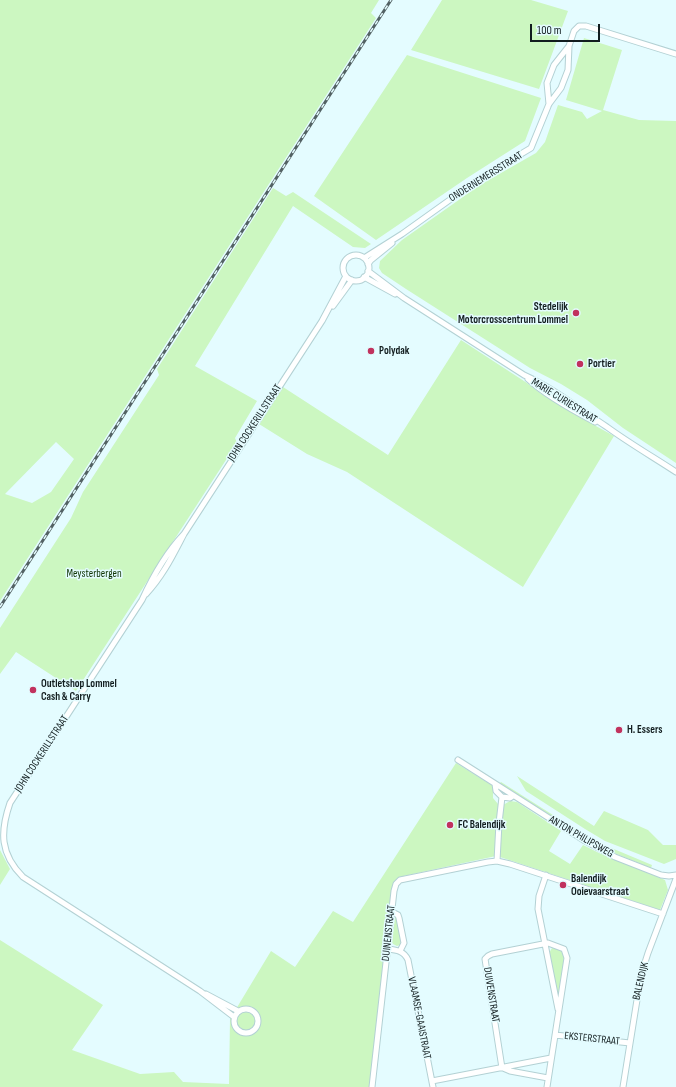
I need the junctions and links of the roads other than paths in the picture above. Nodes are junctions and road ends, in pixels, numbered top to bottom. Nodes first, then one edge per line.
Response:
1 (569, 46) junction
2 (676, 54) edge
3 (549, 104) junction
4 (402, 234) junction
5 (364, 258) junction
6 (368, 264) junction
7 (368, 271) junction
8 (346, 276) junction
9 (364, 277) junction
10 (352, 280) junction
11 (404, 298) junction
12 (327, 313) junction
13 (676, 472) edge
14 (458, 760) dead end
15 (495, 784) junction
16 (513, 796) junction
17 (502, 797) junction
18 (497, 861) junction
19 (676, 875) edge
20 (546, 876) junction
21 (676, 879) edge
22 (675, 886) edge
23 (392, 912) junction
24 (663, 914) junction
25 (544, 944) junction
26 (388, 949) junction
27 (400, 951) junction
28 (200, 991) junction
29 (238, 1011) junction
30 (558, 1013) junction
31 (234, 1017) junction
32 (555, 1035) junction
33 (630, 1043) junction
34 (552, 1058) junction
35 (502, 1068) junction
36 (548, 1078) junction
37 (432, 1084) edge
38 (372, 1087) edge
39 (546, 1087) edge
40 (623, 1087) edge

1 - 2 street, ONDERNEMERSSTRAAT
1 - 3 street, ONDERNEMERSSTRAAT
1 - 3 street, ONDERNEMERSSTRAAT
3 - 4 street, ONDERNEMERSSTRAAT
4 - 5 street, ONDERNEMERSSTRAAT
4 - 6 street, ONDERNEMERSSTRAAT
5 - 6 street
5 - 8 street
6 - 7 street
7 - 9 street
7 - 11 street
8 - 10 street
8 - 12 street, JOHN COCKERILLSTRAAT
9 - 10 street
9 - 11 street
10 - 12 street, JOHN COCKERILLSTRAAT
11 - 13 street, MARIE CURIESTRAAT
12 - 28 street, JOHN COCKERILLSTRAAT
14 - 15 street, ANTON PHILIPSWEG
15 - 16 street, ANTON PHILIPSWEG
15 - 17 street, ANTON PHILIPSWEG
16 - 17 street
16 - 19 street, ANTON PHILIPSWEG
17 - 18 street
18 - 20 street, DUINENSTRAAT
18 - 23 street, DUINENSTRAAT
20 - 24 street, DUINENSTRAAT
20 - 25 street
21 - 22 street, BALENDIJK
22 - 24 street, BALENDIJK
23 - 26 street, DUINENSTRAAT
23 - 27 street
24 - 33 street, BALENDIJK
25 - 30 street
25 - 30 street
25 - 35 street, DUIVENSTRAAT
26 - 27 street
26 - 38 street, DUINENSTRAAT
27 - 37 street, VLAAMSE-GAAISTRAAT
28 - 29 street, JOHN COCKERILLSTRAAT
28 - 31 street, JOHN COCKERILLSTRAAT
29 - 31 street
29 - 31 street, JOHN COCKERILLSTRAAT
30 - 32 street
32 - 33 street, EKSTERSTRAAT
32 - 34 street
33 - 40 street, BALENDIJK
34 - 35 street
34 - 36 street
35 - 36 street
35 - 37 street
36 - 39 street

